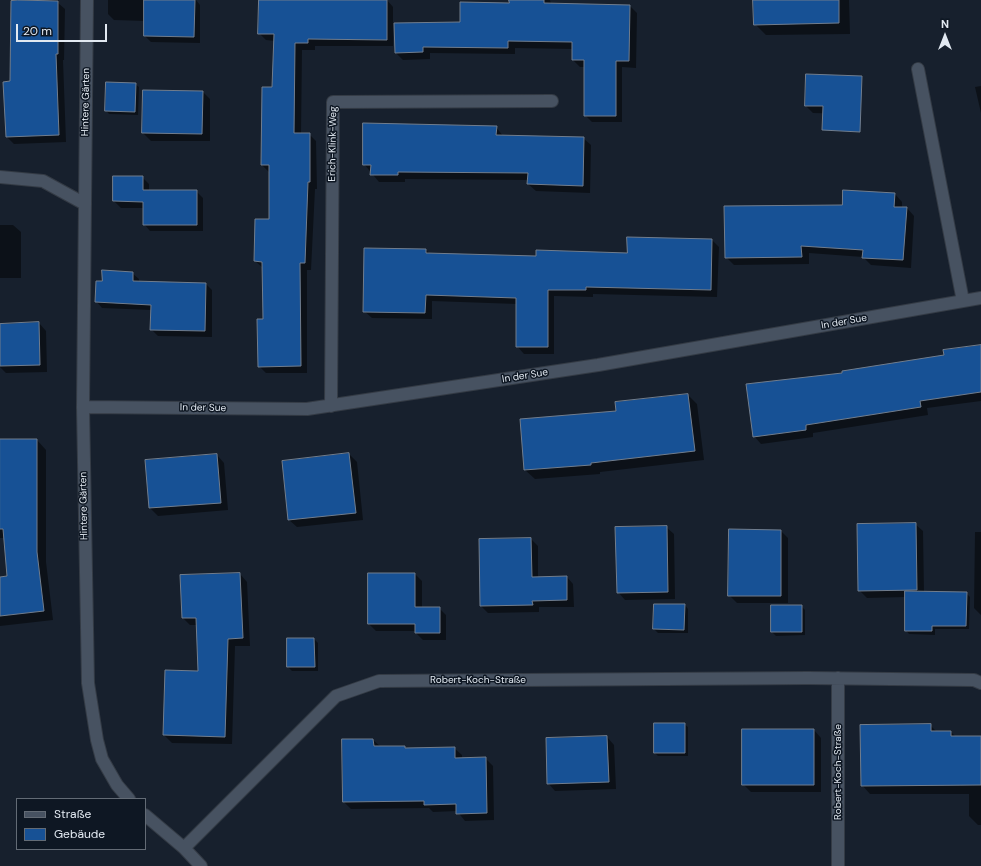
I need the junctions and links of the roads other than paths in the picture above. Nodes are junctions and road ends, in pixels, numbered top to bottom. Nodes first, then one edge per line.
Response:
1 (87, 0) edge
2 (918, 69) dead end
3 (552, 101) dead end
4 (0, 177) edge
5 (85, 204) junction
6 (981, 298) edge
7 (963, 301) junction
8 (331, 406) junction
9 (83, 407) junction
10 (838, 678) junction
11 (981, 683) edge
12 (129, 798) edge
13 (146, 816) edge
14 (184, 848) junction
15 (197, 865) edge
16 (838, 865) edge

1 - 5 street, Hintere Gärten
2 - 7 street
3 - 8 street, Erich-Klink-Weg
4 - 5 street
5 - 9 street, Hintere Gärten
6 - 7 street, In der Sue
7 - 8 street, In der Sue
8 - 9 street, In der Sue
9 - 12 street, Hintere Gärten
10 - 11 street, Robert-Koch-Straße
10 - 14 street, Robert-Koch-Straße
10 - 16 street, Robert-Koch-Straße
13 - 14 street
14 - 15 street

